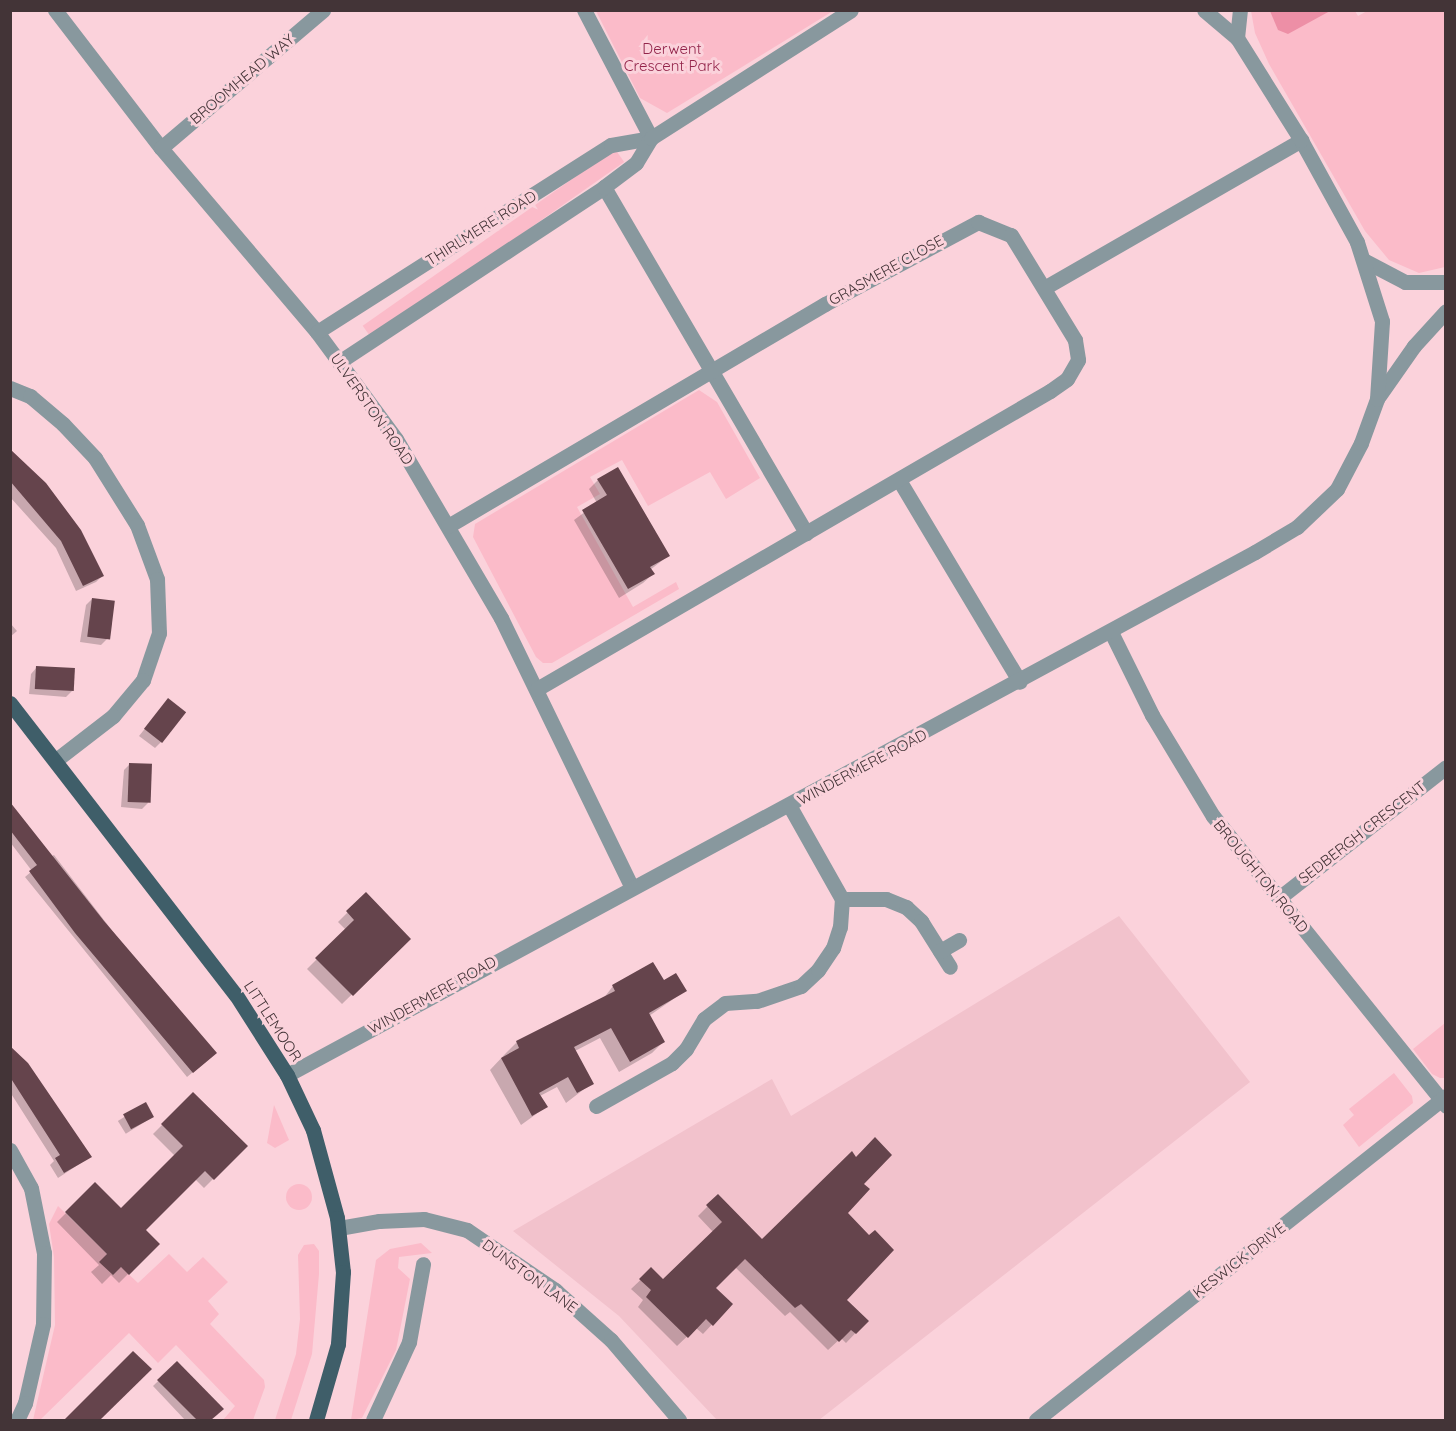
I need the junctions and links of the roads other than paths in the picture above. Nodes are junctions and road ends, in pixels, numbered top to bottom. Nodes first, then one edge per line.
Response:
1 (55, 10) edge
2 (323, 10) edge
3 (584, 10) edge
4 (851, 10) edge
5 (1204, 10) edge
6 (1240, 10) edge
7 (1237, 38) junction
8 (651, 138) junction
9 (1301, 140) junction
10 (161, 148) junction
11 (604, 187) junction
12 (1365, 261) junction
13 (1446, 282) edge
14 (1044, 288) junction
15 (1446, 311) edge
16 (317, 332) junction
17 (339, 362) junction
18 (711, 374) junction
19 (10, 388) edge
20 (1377, 399) junction
21 (899, 480) junction
22 (448, 526) junction
23 (806, 533) junction
24 (1111, 632) junction
25 (1020, 682) junction
26 (537, 689) junction
27 (10, 703) edge
28 (56, 760) junction
29 (1446, 767) edge
30 (789, 806) junction
31 (632, 888) junction
32 (1279, 898) junction
33 (842, 899) junction
34 (959, 940) dead end
35 (940, 951) junction
36 (950, 968) dead end
37 (287, 1075) junction
38 (1444, 1101) edge
39 (596, 1106) dead end
40 (10, 1150) edge
41 (339, 1228) junction
42 (423, 1264) dead end
43 (17, 1420) edge
44 (316, 1420) edge
45 (373, 1420) edge
46 (679, 1420) edge
47 (1036, 1420) edge

1 - 10 street, ULVERSTON ROAD
2 - 10 street, BROOMHEAD WAY
3 - 8 street
4 - 8 street, THIRLMERE ROAD
5 - 7 street
6 - 7 street
7 - 9 street
8 - 11 street, THIRLMERE ROAD
8 - 16 street, THIRLMERE ROAD
9 - 12 street, WINDERMERE ROAD
9 - 14 street
10 - 16 street, ULVERSTON ROAD
11 - 17 street, THIRLMERE ROAD
11 - 18 street
12 - 13 street
12 - 20 street, WINDERMERE ROAD
14 - 18 street, GRASMERE CLOSE
14 - 21 street, GRASMERE CLOSE
15 - 20 street, WINDERMERE ROAD
16 - 17 street, ULVERSTON ROAD
17 - 22 street, ULVERSTON ROAD
18 - 22 street, GRASMERE CLOSE
18 - 23 street
19 - 28 street
20 - 24 street, WINDERMERE ROAD
21 - 23 street, GRASMERE CLOSE
21 - 25 street
22 - 26 street, ULVERSTON ROAD
23 - 26 street, GRASMERE CLOSE
24 - 25 street, WINDERMERE ROAD
24 - 32 street, BROUGHTON ROAD
25 - 30 street, WINDERMERE ROAD
26 - 31 street, ULVERSTON ROAD
27 - 28 main road, LITTLEMOOR
28 - 37 main road, LITTLEMOOR
29 - 32 street, SEDBERGH CRESCENT
30 - 31 street, WINDERMERE ROAD
30 - 33 street
31 - 37 street, WINDERMERE ROAD
32 - 38 street, BROUGHTON ROAD
33 - 35 street
33 - 39 street
34 - 35 street
35 - 36 street
37 - 41 main road, LITTLEMOOR
38 - 47 street, KESWICK DRIVE
40 - 43 street
41 - 44 main road, LITTLEMOOR
41 - 46 street, DUNSTON LANE
42 - 45 street

